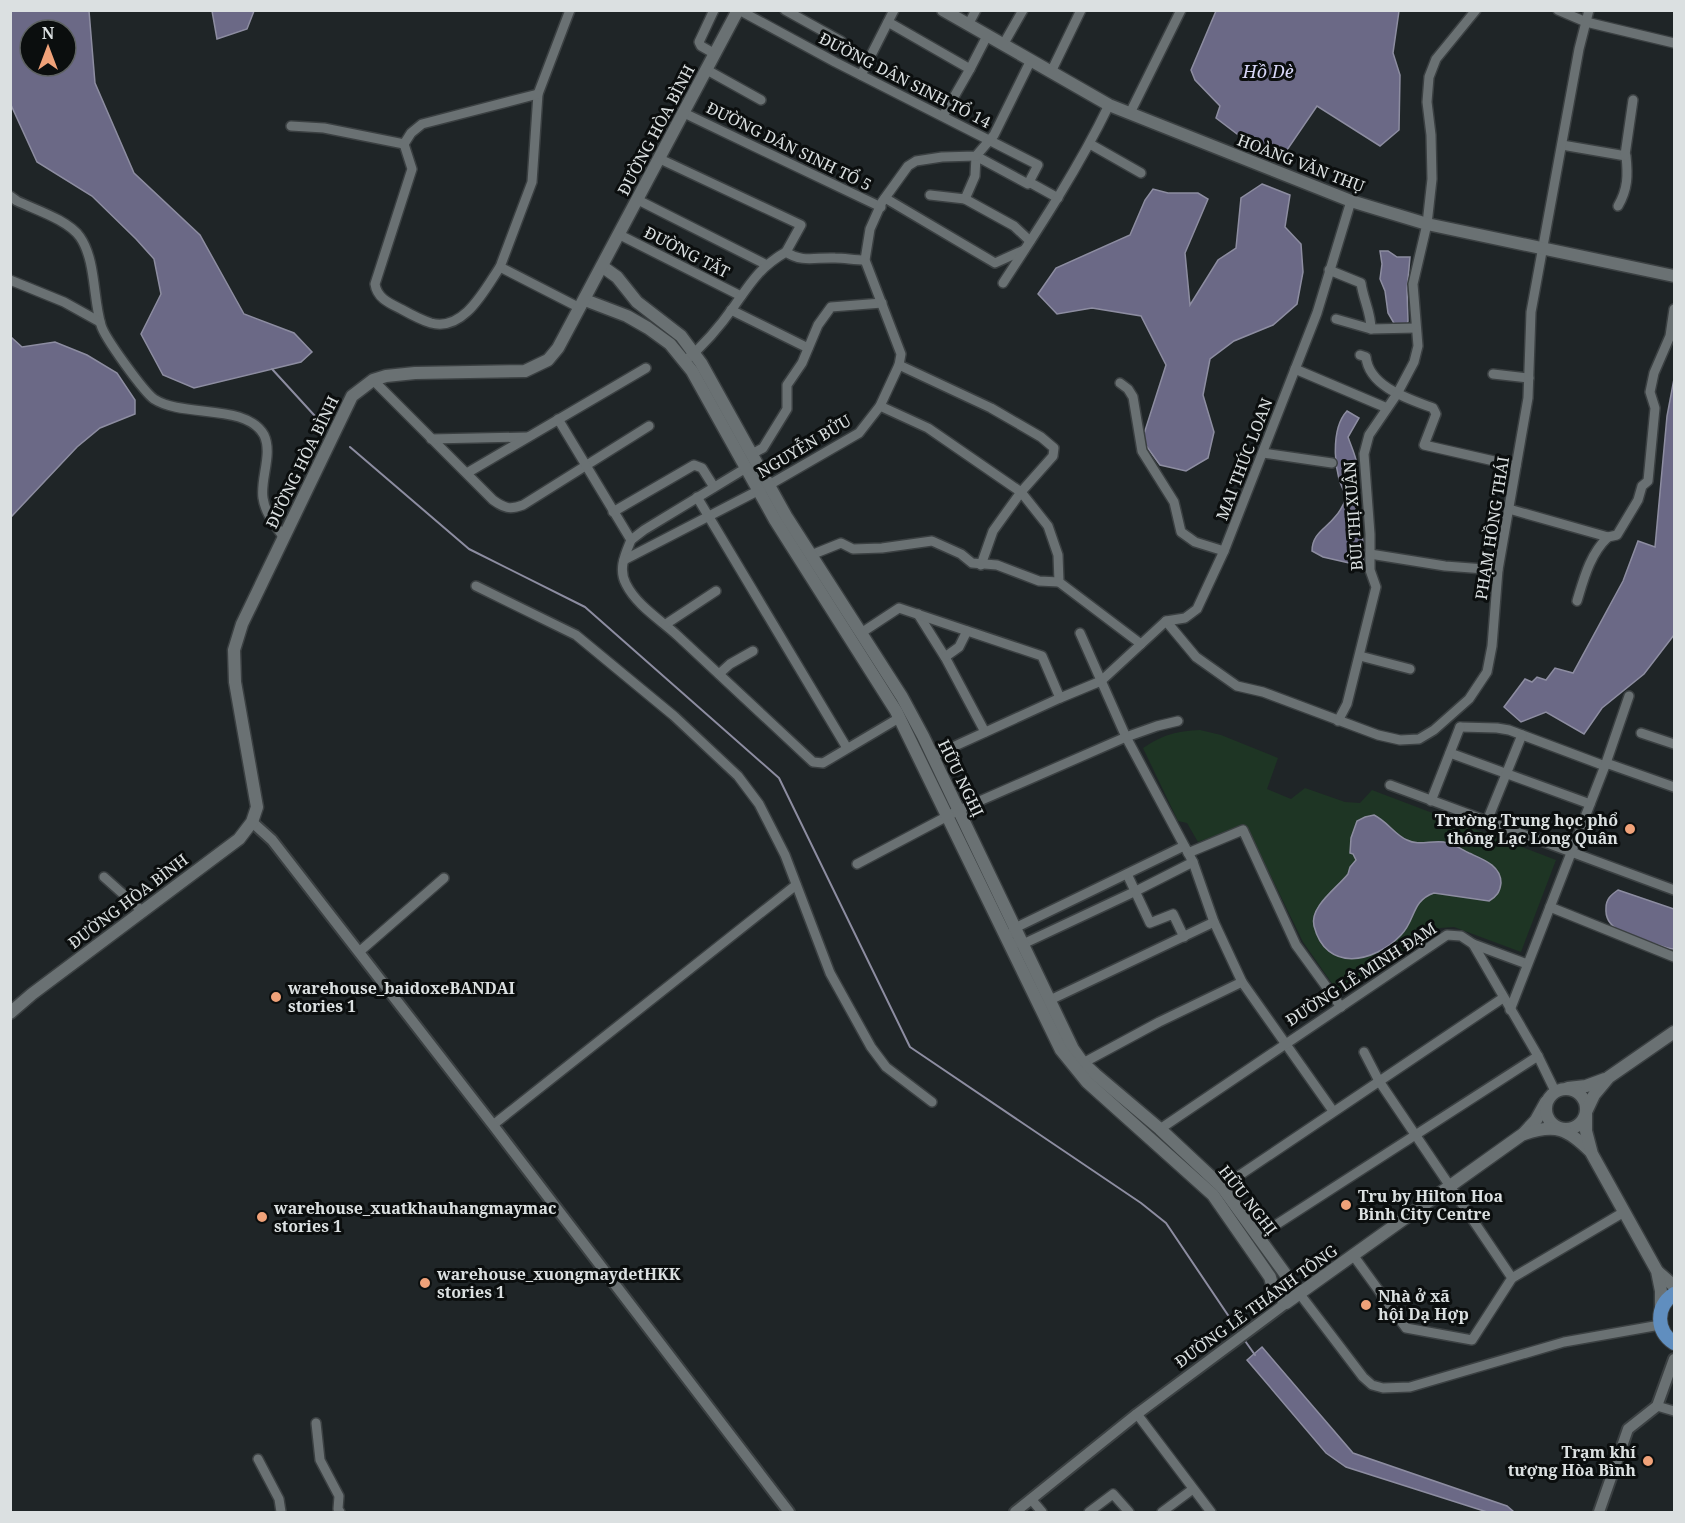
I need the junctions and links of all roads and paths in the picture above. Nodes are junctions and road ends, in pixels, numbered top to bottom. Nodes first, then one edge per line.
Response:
1 (570, 10) edge
2 (714, 10) edge
3 (739, 10) edge
4 (785, 10) edge
5 (894, 10) edge
6 (943, 10) edge
7 (976, 10) edge
8 (1023, 10) edge
9 (1081, 10) edge
10 (1476, 10) edge
11 (1558, 10) edge
12 (1589, 10) edge
13 (1180, 11) edge
14 (888, 22) junction
15 (1586, 22) junction
16 (968, 25) junction
17 (987, 36) junction
18 (841, 41) dead end
19 (1674, 43) edge
20 (1003, 45) junction
21 (715, 54) junction
22 (1031, 60) junction
23 (970, 69) junction
24 (706, 70) junction
25 (1050, 72) junction
26 (861, 75) junction
27 (538, 94) junction
28 (761, 100) dead end
29 (1633, 100) dead end
30 (1109, 105) junction
31 (684, 112) junction
32 (1130, 113) junction
33 (943, 116) junction
34 (291, 126) dead end
35 (990, 140) junction
36 (404, 144) junction
37 (1090, 144) junction
38 (1562, 145) junction
39 (1626, 155) junction
40 (976, 156) junction
41 (660, 159) junction
42 (1141, 173) dead end
43 (1029, 183) junction
44 (930, 195) dead end
45 (10, 196) edge
46 (1058, 198) junction
47 (965, 199) junction
48 (638, 200) junction
49 (1351, 201) junction
50 (883, 202) junction
51 (1618, 206) dead end
52 (1427, 224) junction
53 (620, 235) junction
54 (1028, 245) junction
55 (1541, 249) junction
56 (786, 252) junction
57 (865, 260) junction
58 (767, 265) junction
59 (500, 267) junction
60 (603, 267) junction
61 (1329, 270) junction
62 (1674, 273) edge
63 (10, 280) edge
64 (1003, 283) dead end
65 (741, 296) junction
66 (882, 303) junction
67 (583, 304) junction
68 (1674, 309) edge
69 (731, 310) junction
70 (1336, 320) dead end
71 (100, 322) junction
72 (1416, 328) junction
73 (1371, 329) junction
74 (808, 348) junction
75 (1360, 355) dead end
76 (689, 357) junction
77 (899, 365) junction
78 (646, 368) dead end
79 (1295, 369) junction
80 (1493, 375) dead end
81 (1529, 378) junction
82 (373, 380) junction
83 (1119, 383) dead end
84 (1397, 394) junction
85 (880, 406) junction
86 (1388, 408) junction
87 (558, 419) junction
88 (649, 426) dead end
89 (528, 437) junction
90 (431, 439) junction
91 (1263, 453) junction
92 (752, 454) junction
93 (1332, 463) dead end
94 (585, 465) junction
95 (1516, 466) junction
96 (746, 468) junction
97 (467, 473) junction
98 (714, 487) junction
99 (764, 488) junction
100 (1021, 492) junction
101 (697, 497) junction
102 (1509, 509) junction
103 (613, 512) junction
104 (708, 516) junction
105 (1608, 537) junction
106 (284, 538) junction
107 (631, 540) junction
108 (1224, 551) junction
109 (1370, 554) junction
110 (811, 555) junction
111 (624, 560) junction
112 (981, 565) junction
113 (1498, 570) junction
114 (1059, 582) junction
115 (476, 586) dead end
116 (716, 591) dead end
117 (1577, 601) dead end
118 (918, 614) junction
119 (1166, 621) junction
120 (666, 624) junction
121 (967, 631) junction
122 (861, 633) junction
123 (1080, 633) dead end
124 (1141, 644) junction
125 (753, 651) dead end
126 (1360, 656) junction
127 (945, 657) junction
128 (1410, 669) dead end
129 (719, 674) junction
130 (1101, 681) junction
131 (1629, 696) dead end
132 (1060, 698) junction
133 (1452, 715) junction
134 (899, 718) junction
135 (1178, 721) dead end
136 (1338, 721) junction
137 (1460, 727) junction
138 (985, 732) junction
139 (1641, 733) dead end
140 (1522, 735) junction
141 (923, 736) junction
142 (1126, 737) junction
143 (912, 743) junction
144 (1674, 744) edge
145 (847, 748) junction
146 (1450, 753) junction
147 (933, 756) junction
148 (1605, 765) junction
149 (1506, 773) junction
150 (1390, 785) dead end
151 (1674, 787) edge
152 (1431, 801) junction
153 (1590, 804) junction
154 (953, 813) junction
155 (1487, 821) junction
156 (252, 822) junction
157 (1571, 852) junction
158 (1188, 854) junction
159 (857, 864) dead end
160 (1126, 874) junction
161 (104, 877) dead end
162 (444, 878) dead end
163 (796, 885) junction
164 (1674, 890) edge
165 (1136, 891) junction
166 (1068, 902) junction
167 (1550, 907) junction
168 (142, 911) junction
169 (1076, 919) junction
170 (1214, 922) junction
171 (1015, 928) junction
172 (1184, 937) junction
173 (1008, 939) junction
174 (1023, 944) junction
175 (1473, 944) junction
176 (359, 952) junction
177 (1674, 957) edge
178 (1527, 963) junction
179 (1242, 982) junction
180 (1503, 998) junction
181 (1050, 1000) junction
182 (1341, 1007) junction
183 (1510, 1010) junction
184 (10, 1013) edge
185 (1674, 1032) edge
186 (1285, 1044) junction
187 (1364, 1052) dead end
188 (1538, 1056) junction
189 (1083, 1063) junction
190 (1609, 1077) junction
191 (1379, 1081) junction
192 (1568, 1088) junction
193 (1555, 1091) junction
194 (932, 1102) dead end
195 (1546, 1102) junction
196 (1333, 1111) junction
197 (1586, 1112) junction
198 (493, 1125) junction
199 (1560, 1128) junction
200 (1160, 1129) junction
201 (1523, 1134) junction
202 (1416, 1135) junction
203 (1592, 1154) junction
204 (1186, 1161) junction
205 (1450, 1186) junction
206 (1222, 1187) junction
207 (1624, 1212) junction
208 (1257, 1237) junction
209 (1353, 1255) junction
210 (1657, 1271) junction
211 (1512, 1278) junction
212 (1674, 1286) edge
213 (1299, 1293) junction
214 (1674, 1294) edge
215 (1281, 1307) junction
216 (1661, 1318) junction
217 (1674, 1343) edge
218 (1674, 1359) edge
219 (1657, 1406) junction
220 (1674, 1411) edge
221 (1137, 1414) junction
222 (316, 1423) dead end
223 (258, 1459) dead end
224 (1193, 1489) junction
225 (1031, 1499) junction
226 (281, 1512) edge
227 (340, 1512) edge
228 (789, 1512) edge
229 (1015, 1512) edge
230 (1042, 1512) edge
231 (1089, 1512) edge
232 (1129, 1512) edge
233 (1162, 1512) edge
234 (1211, 1512) edge
235 (1599, 1512) edge

1 - 27 street
2 - 21 street
3 - 21 main road, ĐƯỜNG HÒA BÌNH
3 - 26 street, ĐƯỜNG DÂN SINH TỔ 14
4 - 18 street
5 - 14 street
6 - 16 main road, HOÀNG VĂN THỤ
7 - 16 street
8 - 20 street
9 - 25 street
10 - 52 street, BÙI THỊ XUÂN
11 - 15 street
12 - 15 street, PHẠM HỒNG THÁI
13 - 32 street
14 - 23 street
14 - 26 street
15 - 19 street
15 - 38 street, PHẠM HỒNG THÁI
16 - 17 main road, HOÀNG VĂN THỤ
17 - 20 main road, HOÀNG VĂN THỤ
17 - 23 street
20 - 22 main road, HOÀNG VĂN THỤ
21 - 24 main road, ĐƯỜNG HÒA BÌNH
22 - 25 main road, HOÀNG VĂN THỤ
22 - 35 street
23 - 33 street
24 - 28 street
24 - 31 main road, ĐƯỜNG HÒA BÌNH
25 - 30 main road, HOÀNG VĂN THỤ
26 - 33 street, ĐƯỜNG DÂN SINH TỔ 14
27 - 36 street
27 - 59 street
29 - 39 street
30 - 32 main road, HOÀNG VĂN THỤ
30 - 37 street
31 - 41 main road, ĐƯỜNG HÒA BÌNH
31 - 50 street, ĐƯỜNG DÂN SINH TỔ 5
32 - 49 main road, HOÀNG VĂN THỤ
33 - 35 street, ĐƯỜNG DÂN SINH TỔ 14
34 - 36 street
35 - 40 street
35 - 43 street, ĐƯỜNG DÂN SINH TỔ 14
36 - 59 street
37 - 42 street
37 - 46 street
38 - 39 street
38 - 55 street, PHẠM HỒNG THÁI
39 - 51 street
40 - 43 street
40 - 47 street
40 - 50 street
41 - 48 main road, ĐƯỜNG HÒA BÌNH
41 - 56 street
43 - 46 street
44 - 47 street
45 - 71 street
46 - 54 street
47 - 54 street
48 - 53 main road, ĐƯỜNG HÒA BÌNH
48 - 58 street
49 - 52 main road, HOÀNG VĂN THỤ
49 - 61 street, MAI THÚC LOAN
50 - 54 street, ĐƯỜNG DÂN SINH TỔ 5
50 - 57 street
52 - 55 main road, HOÀNG VĂN THỤ
52 - 72 street, BÙI THỊ XUÂN
53 - 60 main road, ĐƯỜNG HÒA BÌNH
53 - 65 street, ĐƯỜNG TẮT
54 - 64 street
55 - 62 main road, HOÀNG VĂN THỤ
55 - 81 street, PHẠM HỒNG THÁI
56 - 57 street
56 - 58 street
57 - 66 street
58 - 65 street
59 - 67 street
60 - 67 main road, ĐƯỜNG HÒA BÌNH
60 - 76 main road, HỮU NGHỊ
61 - 73 street
61 - 79 street, MAI THÚC LOAN
63 - 71 street
65 - 69 street
66 - 74 street
66 - 77 street
67 - 76 main road, HỮU NGHỊ
67 - 82 main road, ĐƯỜNG HÒA BÌNH
68 - 105 street
69 - 74 street
69 - 76 street
70 - 73 street
71 - 106 street
72 - 73 street
72 - 84 street, BÙI THỊ XUÂN
74 - 92 street
75 - 84 street
76 - 92 main road, HỮU NGHỊ
76 - 96 main road, HỮU NGHỊ
77 - 85 street, NGUYỄN BỬU
77 - 100 street
78 - 87 street
79 - 86 street
79 - 91 street, MAI THÚC LOAN
80 - 81 street
81 - 95 street, PHẠM HỒNG THÁI
82 - 90 street
82 - 106 main road, ĐƯỜNG HÒA BÌNH
83 - 108 street
84 - 86 street, BÙI THỊ XUÂN
84 - 95 street
85 - 99 street, NGUYỄN BỬU
85 - 100 street
86 - 109 street, BÙI THỊ XUÂN
87 - 89 street
87 - 94 street
88 - 94 street
89 - 90 street
89 - 97 street
90 - 97 street
91 - 93 street
91 - 108 street, MAI THÚC LOAN
92 - 99 main road, HỮU NGHỊ
94 - 97 street
94 - 103 street
95 - 102 street, PHẠM HỒNG THÁI
96 - 98 street
96 - 99 main road, HỮU NGHỊ
98 - 101 street
98 - 103 street
99 - 104 street, NGUYỄN BỬU
99 - 110 main road, HỮU NGHỊ
99 - 134 main road, HỮU NGHỊ
100 - 112 street
100 - 114 street
101 - 104 street
101 - 107 street
102 - 105 street
102 - 113 street, PHẠM HỒNG THÁI
103 - 107 street
104 - 111 street, NGUYỄN BỬU
104 - 145 street
105 - 117 street
106 - 156 main road, ĐƯỜNG HÒA BÌNH
107 - 111 street
108 - 119 street, MAI THÚC LOAN
109 - 113 street
109 - 126 street, BÙI THỊ XUÂN
110 - 112 street
110 - 122 main road, HỮU NGHỊ
111 - 120 street
112 - 114 street
113 - 133 street, PHẠM HỒNG THÁI
114 - 124 street
115 - 163 street
116 - 120 street
118 - 121 street
118 - 122 street
118 - 127 street
119 - 124 street, MAI THÚC LOAN
119 - 136 street, PHẠM HỒNG THÁI
120 - 129 street
121 - 127 street
121 - 132 street
122 - 141 main road, HỮU NGHỊ
123 - 130 street
124 - 130 street, MAI THÚC LOAN
125 - 129 street
126 - 128 street
126 - 136 street, BÙI THỊ XUÂN
127 - 138 street
129 - 145 street
130 - 132 street
130 - 142 street
131 - 148 street
132 - 138 street
133 - 136 street, PHẠM HỒNG THÁI
133 - 137 street
134 - 143 main road, HỮU NGHỊ
134 - 145 street
135 - 142 street
137 - 140 street
137 - 146 street
138 - 147 street
139 - 144 street
140 - 148 street
140 - 149 street
141 - 143 main road
141 - 147 main road, HỮU NGHỊ
142 - 154 street
142 - 158 street
143 - 154 main road, HỮU NGHỊ
146 - 149 street
146 - 152 street
147 - 154 main road, HỮU NGHỊ
148 - 151 street
148 - 153 street
149 - 153 street
149 - 155 street
150 - 152 street
152 - 155 street
153 - 157 street
154 - 159 street
154 - 171 main road, HỮU NGHỊ
154 - 173 main road, HỮU NGHỊ
155 - 157 street
156 - 168 main road, ĐƯỜNG HÒA BÌNH
156 - 176 street
157 - 164 street
157 - 167 street
158 - 160 street
158 - 165 street
158 - 170 street
158 - 182 street
160 - 165 street
160 - 166 street
161 - 168 street
162 - 176 street
163 - 194 street
163 - 198 street
165 - 169 street
165 - 172 street
166 - 169 street
166 - 171 street
167 - 177 street
167 - 178 street
168 - 184 main road, ĐƯỜNG HÒA BÌNH
169 - 174 street
170 - 172 street
170 - 179 street
171 - 173 street
171 - 174 main road, HỮU NGHỊ
172 - 181 street
173 - 174 street
173 - 204 main road, HỮU NGHỊ
174 - 181 main road, HỮU NGHỊ
175 - 178 street
175 - 180 street
175 - 182 street, ĐƯỜNG LÊ MINH ĐẠM
176 - 198 street
178 - 183 street
179 - 186 street
179 - 189 street
180 - 183 street
180 - 191 street
181 - 189 main road, HỮU NGHỊ
182 - 186 street, ĐƯỜNG LÊ MINH ĐẠM
183 - 188 street
185 - 190 main road
186 - 196 street
186 - 200 street, ĐƯỜNG LÊ MINH ĐẠM
187 - 191 street
188 - 193 street
188 - 202 street
189 - 200 main road, HỮU NGHỊ
190 - 192 main road
190 - 197 main road
191 - 196 street
191 - 202 street
192 - 193 main road
192 - 197 main road
193 - 195 main road
195 - 199 main road
195 - 201 main road, ĐƯỜNG LÊ THÁNH TÔNG
196 - 206 street
197 - 199 main road
197 - 203 main road
198 - 228 street
199 - 201 main road, ĐƯỜNG LÊ THÁNH TÔNG
199 - 203 main road
200 - 204 main road, HỮU NGHỊ
201 - 205 main road, ĐƯỜNG LÊ THÁNH TÔNG
202 - 205 street
202 - 208 street
203 - 207 main road
204 - 206 main road, HỮU NGHỊ
204 - 215 main road, HỮU NGHỊ
205 - 209 main road, ĐƯỜNG LÊ THÁNH TÔNG
205 - 211 street
206 - 208 main road, HỮU NGHỊ
207 - 210 main road
207 - 211 street
208 - 213 main road, HỮU NGHỊ
209 - 211 street
209 - 213 main road, ĐƯỜNG LÊ THÁNH TÔNG
210 - 212 main road
210 - 216 main road
213 - 215 main road, ĐƯỜNG LÊ THÁNH TÔNG
213 - 216 street
214 - 216 main road
215 - 221 street, ĐƯỜNG LÊ THÁNH TÔNG
216 - 217 main road
218 - 219 street
219 - 220 street
219 - 235 street
221 - 224 street
221 - 225 street, ĐƯỜNG LÊ THÁNH TÔNG
222 - 227 street
223 - 226 street
224 - 233 street
224 - 234 street
225 - 229 street, ĐƯỜNG LÊ THÁNH TÔNG
225 - 230 street
231 - 232 street

